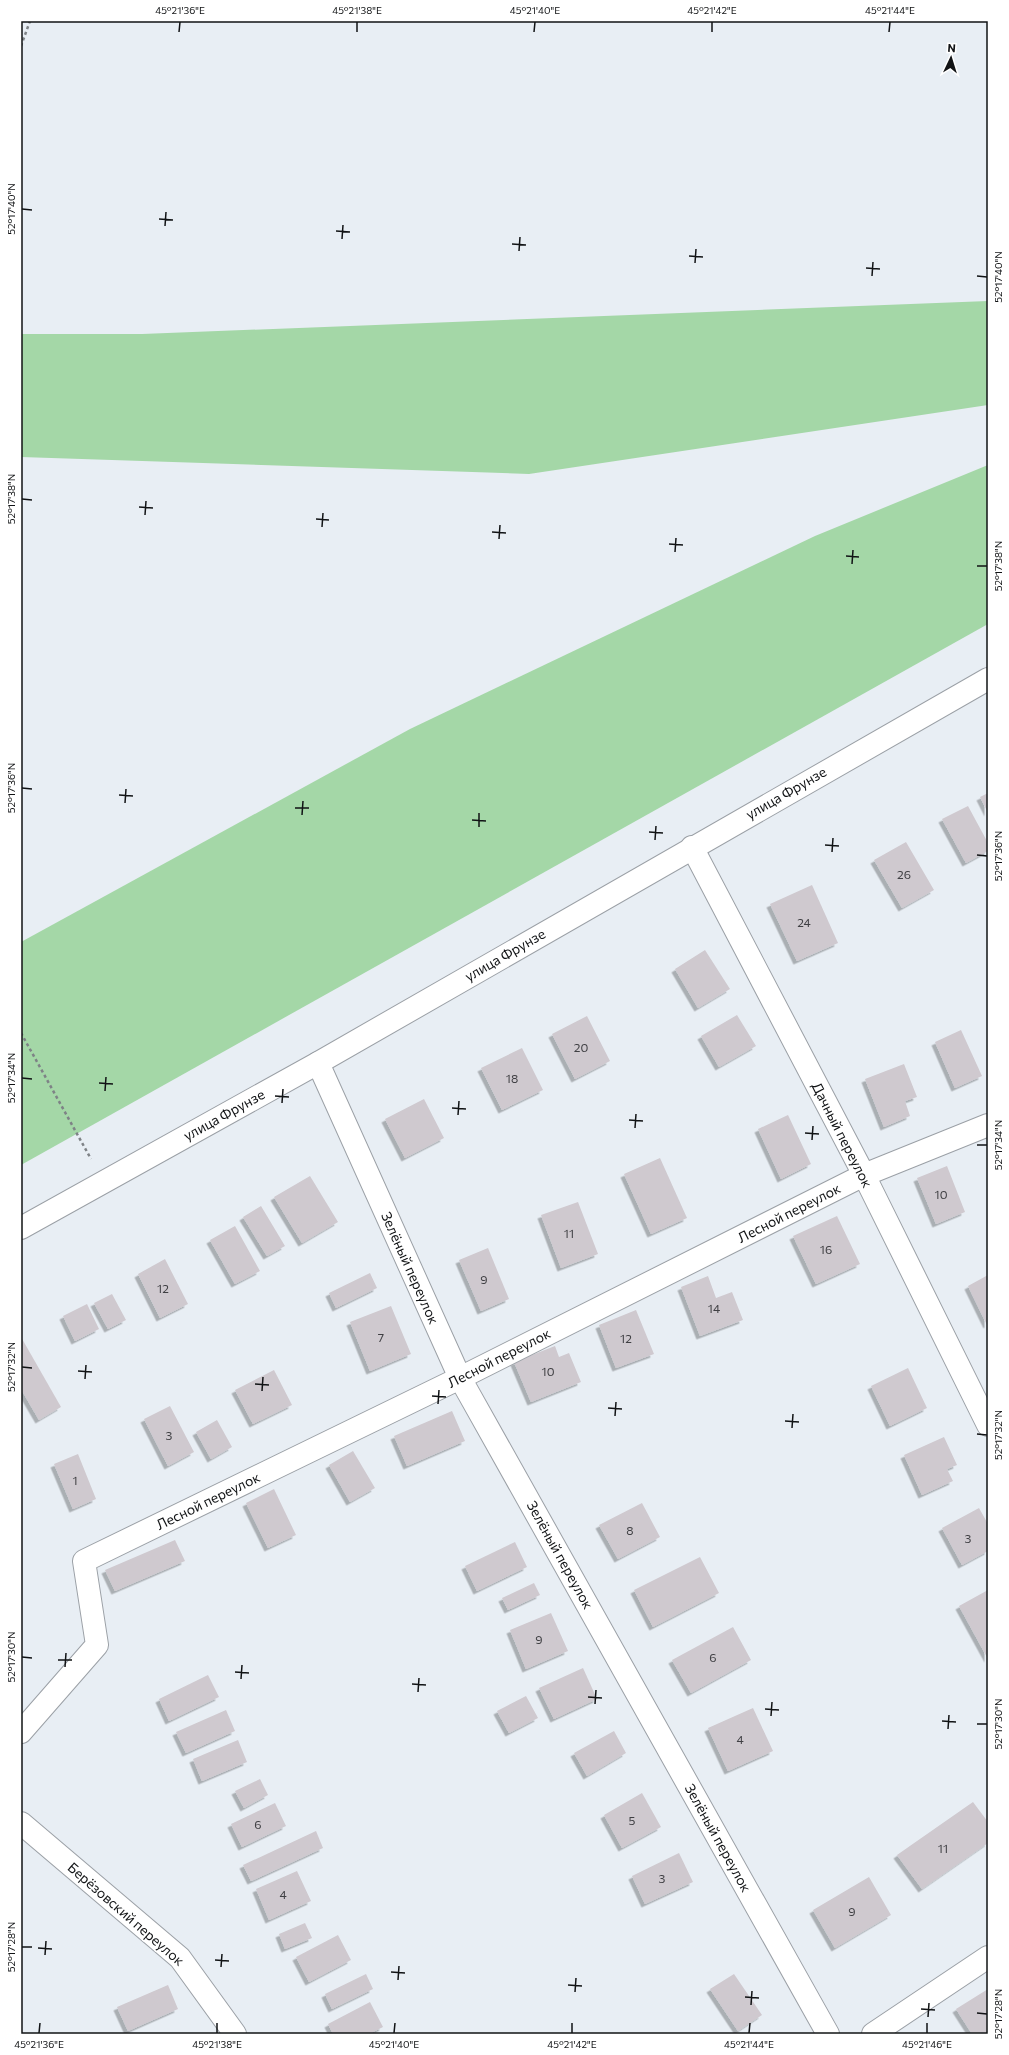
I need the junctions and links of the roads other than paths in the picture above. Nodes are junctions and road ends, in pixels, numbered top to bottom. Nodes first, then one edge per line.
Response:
1 (988, 679) edge
2 (692, 847) junction
3 (318, 1063) junction
4 (988, 1125) edge
5 (864, 1175) junction
6 (21, 1228) edge
7 (460, 1378) junction
8 (988, 1425) edge
9 (21, 1732) edge
10 (21, 1823) edge
11 (988, 1957) edge
12 (235, 2034) edge
13 (828, 2034) edge
14 (873, 2034) edge

1 - 2 street, улица Фрунзе
2 - 3 street, улица Фрунзе
2 - 5 street, Дачный переулок
3 - 6 street, улица Фрунзе
3 - 7 street, Зелёный переулок
4 - 5 street, Лесной переулок
5 - 7 street, Лесной переулок
5 - 8 street, Дачный переулок
7 - 9 street, Лесной переулок
7 - 13 street, Зелёный переулок
10 - 12 street, Берёзовский переулок
11 - 14 street

